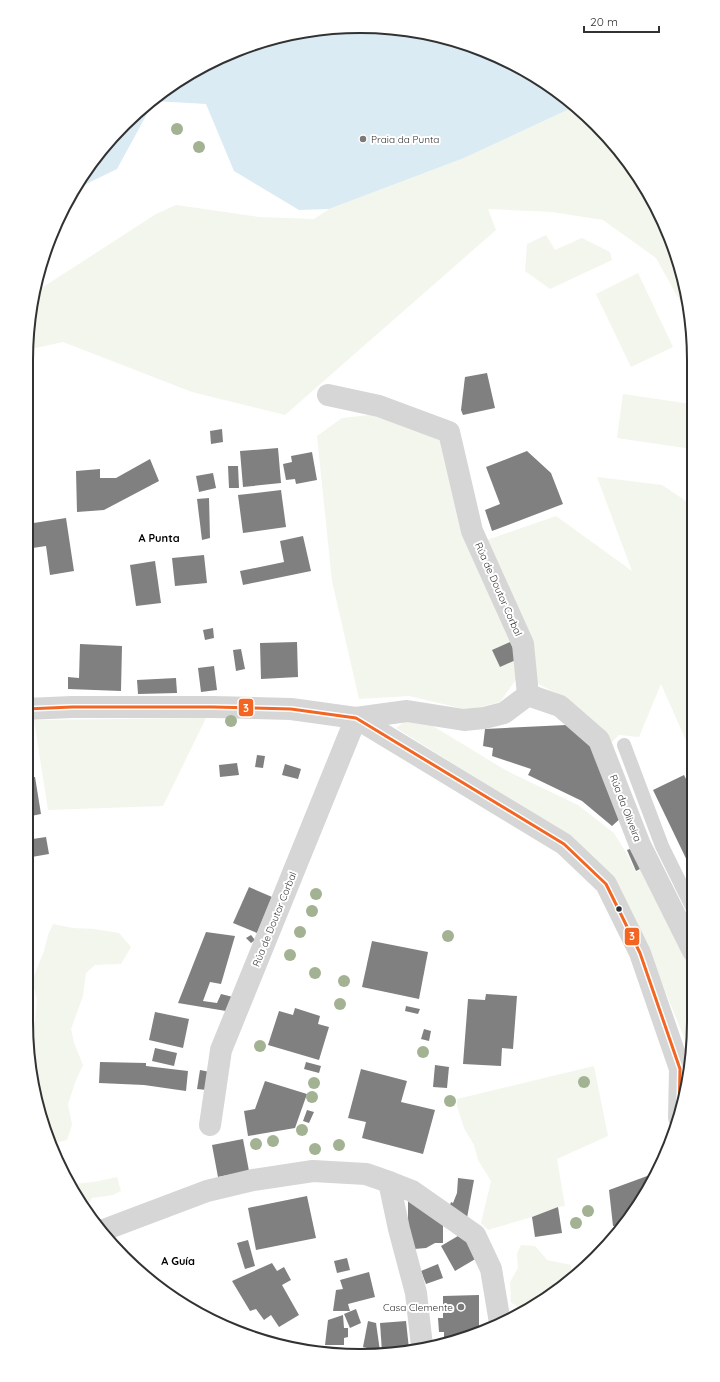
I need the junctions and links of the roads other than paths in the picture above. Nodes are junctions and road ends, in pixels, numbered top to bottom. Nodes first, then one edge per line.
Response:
1 (328, 395) dead end
2 (528, 695) junction
3 (33, 709) edge
4 (356, 718) junction
5 (624, 745) dead end
6 (687, 897) edge
7 (687, 939) edge
8 (683, 1071) edge
9 (210, 1125) dead end
10 (390, 1182) junction
11 (107, 1229) edge
12 (499, 1318) edge
13 (422, 1343) edge

1 - 2 street, Rúa de Doutor Corbal
2 - 4 street
2 - 7 street, Rúa da Oliveira
3 - 4 street
4 - 8 street
4 - 9 street, Rúa de Doutor Corbal
5 - 6 lane
10 - 11 street
10 - 12 street
10 - 13 street

